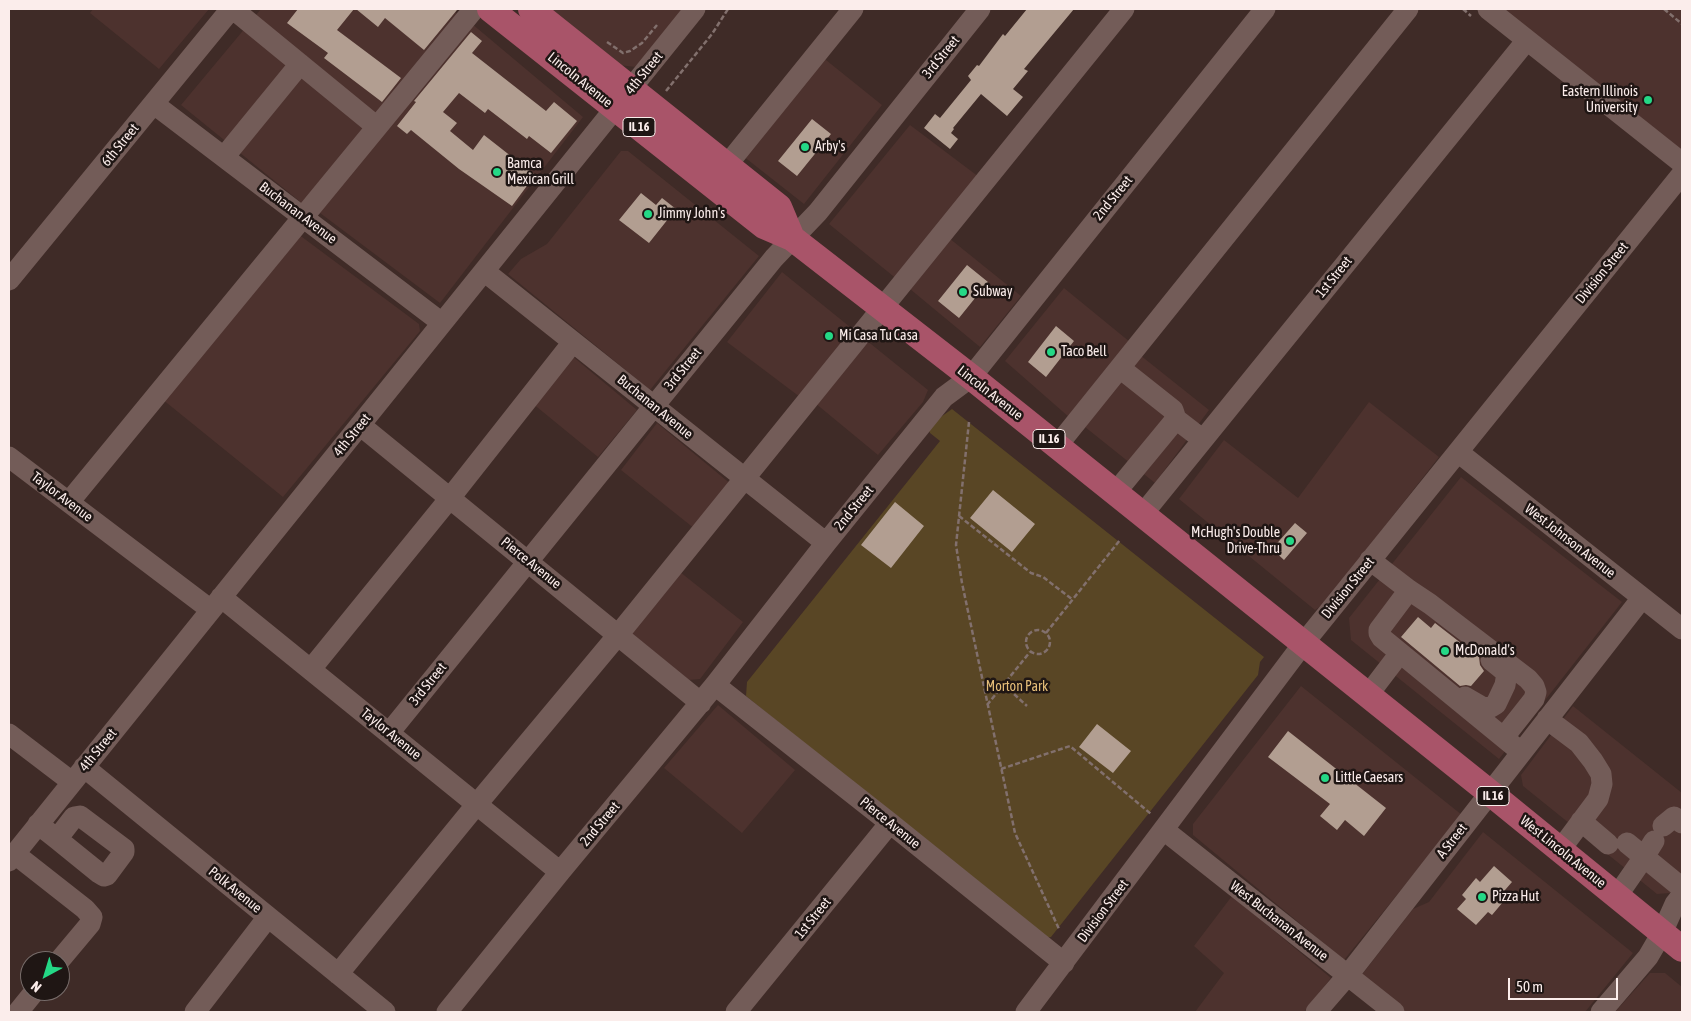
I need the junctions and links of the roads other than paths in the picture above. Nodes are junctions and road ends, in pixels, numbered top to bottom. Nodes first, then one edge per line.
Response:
1 (232, 9) edge
2 (474, 9) edge
3 (490, 9) edge
4 (531, 9) edge
5 (695, 9) edge
6 (853, 9) edge
7 (980, 9) edge
8 (1124, 9) edge
9 (1265, 9) edge
10 (1408, 9) edge
11 (1497, 12) edge
12 (1527, 40) junction
13 (300, 64) junction
14 (623, 99) junction
15 (154, 104) junction
16 (377, 127) junction
17 (224, 157) junction
18 (1682, 163) edge
19 (727, 165) junction
20 (1682, 174) edge
21 (303, 218) junction
22 (792, 238) junction
23 (484, 271) junction
24 (9, 280) edge
25 (882, 308) junction
26 (442, 323) junction
27 (573, 342) junction
28 (1123, 371) junction
29 (971, 377) junction
30 (653, 406) junction
31 (1176, 419) junction
32 (360, 425) junction
33 (1202, 440) junction
34 (1057, 446) junction
35 (1458, 452) junction
36 (9, 457) edge
37 (744, 478) junction
38 (1115, 493) junction
39 (450, 498) junction
40 (69, 502) junction
41 (1142, 515) junction
42 (826, 543) junction
43 (1370, 560) junction
44 (528, 561) junction
45 (1408, 590) junction
46 (1642, 598) junction
47 (216, 604) junction
48 (1430, 604) junction
49 (1682, 629) edge
50 (618, 635) junction
51 (1303, 644) junction
52 (1400, 653) junction
53 (311, 669) junction
54 (1436, 682) junction
55 (716, 685) junction
56 (1368, 696) junction
57 (701, 703) junction
58 (1547, 719) junction
59 (389, 733) junction
60 (9, 734) edge
61 (1504, 738) junction
62 (1521, 752) junction
63 (78, 775) junction
64 (1489, 792) junction
65 (477, 804) junction
66 (1581, 821) junction
67 (1158, 822) junction
68 (890, 823) junction
69 (38, 824) junction
70 (1664, 833) edge
71 (57, 839) dead end
72 (1560, 850) junction
73 (11, 857) edge
74 (560, 872) junction
75 (1682, 888) edge
76 (1682, 895) edge
77 (1617, 896) junction
78 (268, 917) junction
79 (1662, 933) junction
80 (1682, 949) edge
81 (67, 951) edge
82 (1064, 963) junction
83 (338, 974) junction
84 (1348, 975) junction
85 (27, 1001) edge
86 (739, 1011) edge
87 (18, 1012) edge
88 (195, 1012) edge
89 (385, 1012) edge
90 (447, 1012) edge
91 (1026, 1012) edge
92 (1316, 1012) edge
93 (1394, 1012) edge
94 (1601, 1012) edge

1 - 13 street
1 - 15 street, 6th Street
2 - 16 street
3 - 14 main road, Lincoln Avenue / IL 16
4 - 14 main road, Lincoln Avenue / IL 16
5 - 14 street, 4th Street
6 - 19 street
7 - 22 street, 3rd Street
8 - 25 street
9 - 29 street, 2nd Street
10 - 28 street
11 - 12 street
12 - 18 street
12 - 33 street, 1st Street
13 - 16 street
13 - 17 street
14 - 19 main road, Lincoln Avenue / IL 16
14 - 22 main road, Lincoln Avenue / IL 16
14 - 23 street, 4th Street
15 - 17 street, Buchanan Avenue
15 - 24 street, 6th Street
16 - 21 street
17 - 21 street, Buchanan Avenue
19 - 22 main road, Lincoln Avenue / IL 16
20 - 35 street, Division Street
21 - 26 street, Buchanan Avenue
21 - 40 street
22 - 25 main road, Lincoln Avenue / IL 16
22 - 30 street, 3rd Street
23 - 26 street, 4th Street
23 - 27 street, Buchanan Avenue
25 - 29 main road, Lincoln Avenue / IL 16
25 - 37 street
26 - 32 street, 4th Street
27 - 30 street, Buchanan Avenue
27 - 39 street
28 - 31 street
28 - 34 street
29 - 34 main road, Lincoln Avenue / IL 16
29 - 42 street, 2nd Street
30 - 37 street, Buchanan Avenue
30 - 44 street, 3rd Street
31 - 33 street
31 - 38 street
32 - 39 street, Pierce Avenue
32 - 47 street, 4th Street
33 - 41 street, 1st Street
34 - 38 main road, Lincoln Avenue / IL 16
35 - 43 street, Division Street
35 - 46 street, West Johnson Avenue
36 - 40 street, Taylor Avenue
37 - 42 street, Buchanan Avenue
37 - 50 street
38 - 41 main road, Lincoln Avenue / IL 16
39 - 44 street, Pierce Avenue
39 - 53 street
40 - 47 street, Taylor Avenue
41 - 51 main road, Lincoln Avenue / IL 16
42 - 55 street, 2nd Street
43 - 45 street
43 - 51 street, Division Street
44 - 50 street, Pierce Avenue
44 - 59 street, 3rd Street
45 - 48 street
45 - 52 street
46 - 49 street, West Johnson Avenue
46 - 58 street, A Street
47 - 53 street, Taylor Avenue
47 - 63 street, 4th Street
48 - 54 street
48 - 61 street
50 - 57 street, Pierce Avenue
50 - 65 street
51 - 56 main road, West Lincoln Avenue / IL 16
51 - 67 street, Division Street
52 - 54 street
52 - 56 street
53 - 59 street, Taylor Avenue
54 - 61 street
55 - 57 street, 2nd Street
55 - 68 street, Pierce Avenue
56 - 64 main road, West Lincoln Avenue / IL 16
57 - 74 street, 2nd Street
58 - 62 street, A Street
58 - 66 street
59 - 65 street, Taylor Avenue
60 - 63 street, Polk Avenue
61 - 62 street
62 - 64 street, A Street
63 - 69 street, 4th Street
63 - 78 street, Polk Avenue
64 - 72 main road, West Lincoln Avenue / IL 16
64 - 84 street, A Street
65 - 74 street, Taylor Avenue
65 - 83 street
66 - 70 street
66 - 72 street
67 - 82 street, Division Street
67 - 84 street, West Buchanan Avenue
68 - 82 street, Pierce Avenue
68 - 86 street, 1st Street
69 - 71 street
69 - 73 street, 4th Street
70 - 75 street
70 - 77 street
72 - 77 main road, West Lincoln Avenue / IL 16
73 - 81 street
74 - 90 street, 2nd Street
76 - 79 street
77 - 79 main road, West Lincoln Avenue / IL 16
78 - 83 street, Polk Avenue
78 - 88 street
79 - 80 main road, West Lincoln Avenue / IL 16
79 - 94 street
82 - 91 street, Division Street
83 - 89 street, Polk Avenue
84 - 92 street, A Street
84 - 93 street, West Buchanan Avenue
85 - 87 street

